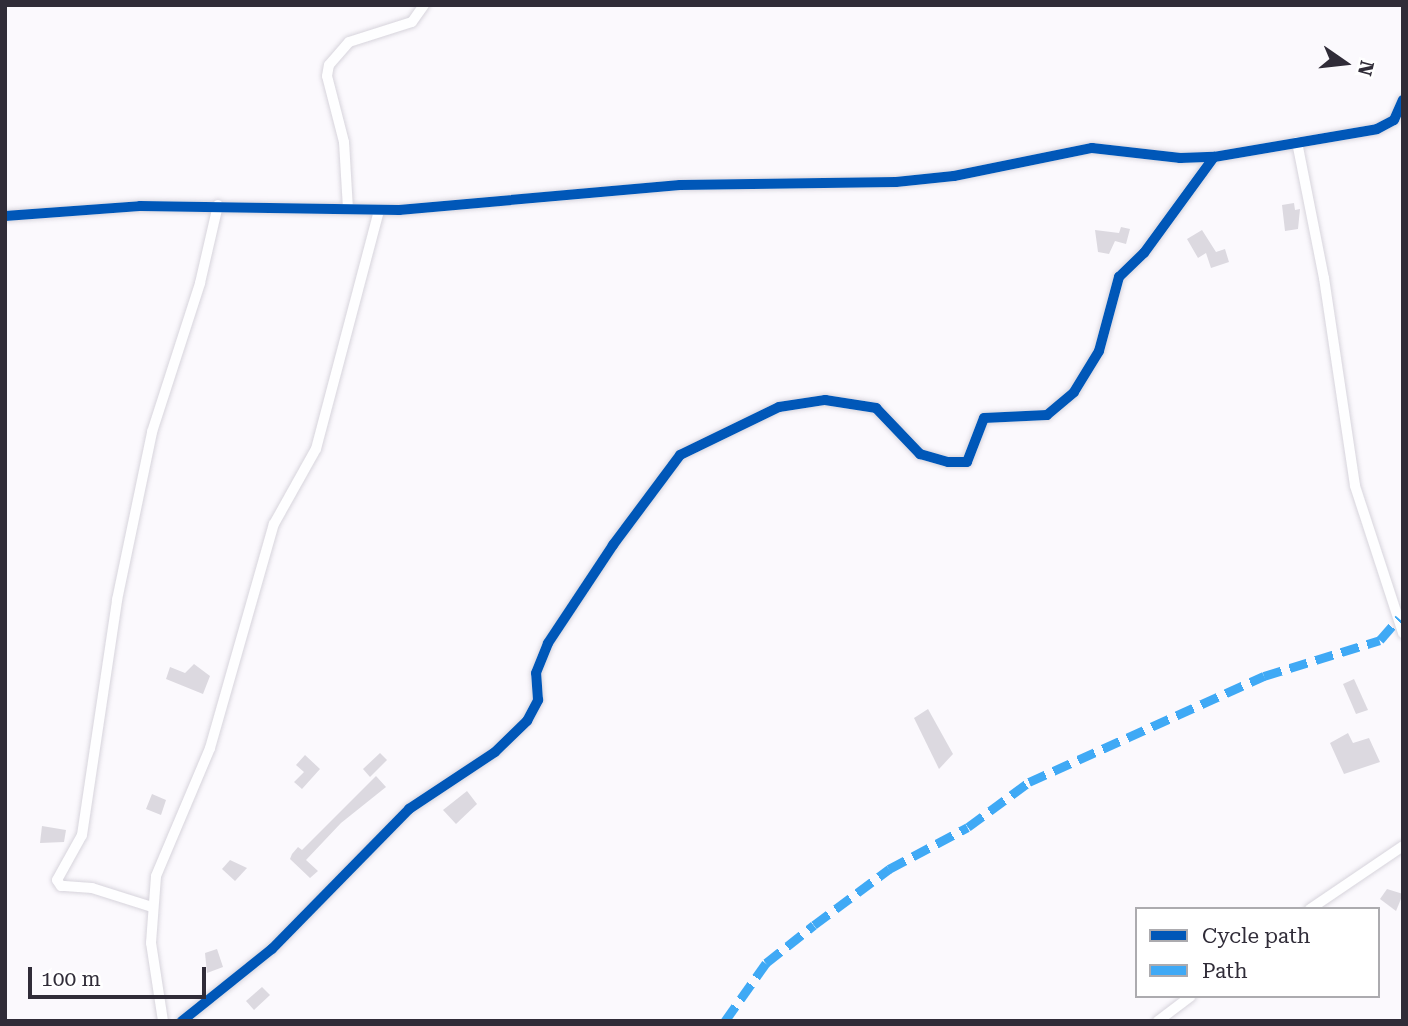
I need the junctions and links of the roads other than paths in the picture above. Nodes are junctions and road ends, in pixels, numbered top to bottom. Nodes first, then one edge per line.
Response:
1 (424, 5) edge
2 (1403, 100) edge
3 (1297, 142) junction
4 (1214, 157) junction
5 (218, 205) junction
6 (348, 209) junction
7 (379, 210) junction
8 (5, 216) edge
9 (1403, 633) edge
10 (1403, 846) edge
11 (152, 907) junction
12 (1313, 907) edge
13 (1188, 998) edge
14 (163, 1021) edge
15 (183, 1021) edge
16 (1158, 1021) edge

1 - 6 street
2 - 3 street
3 - 4 street
3 - 9 street
4 - 7 street
4 - 15 street
5 - 6 street
5 - 8 street
5 - 11 street
6 - 7 street
7 - 11 street
10 - 12 street
11 - 14 street
13 - 16 street

